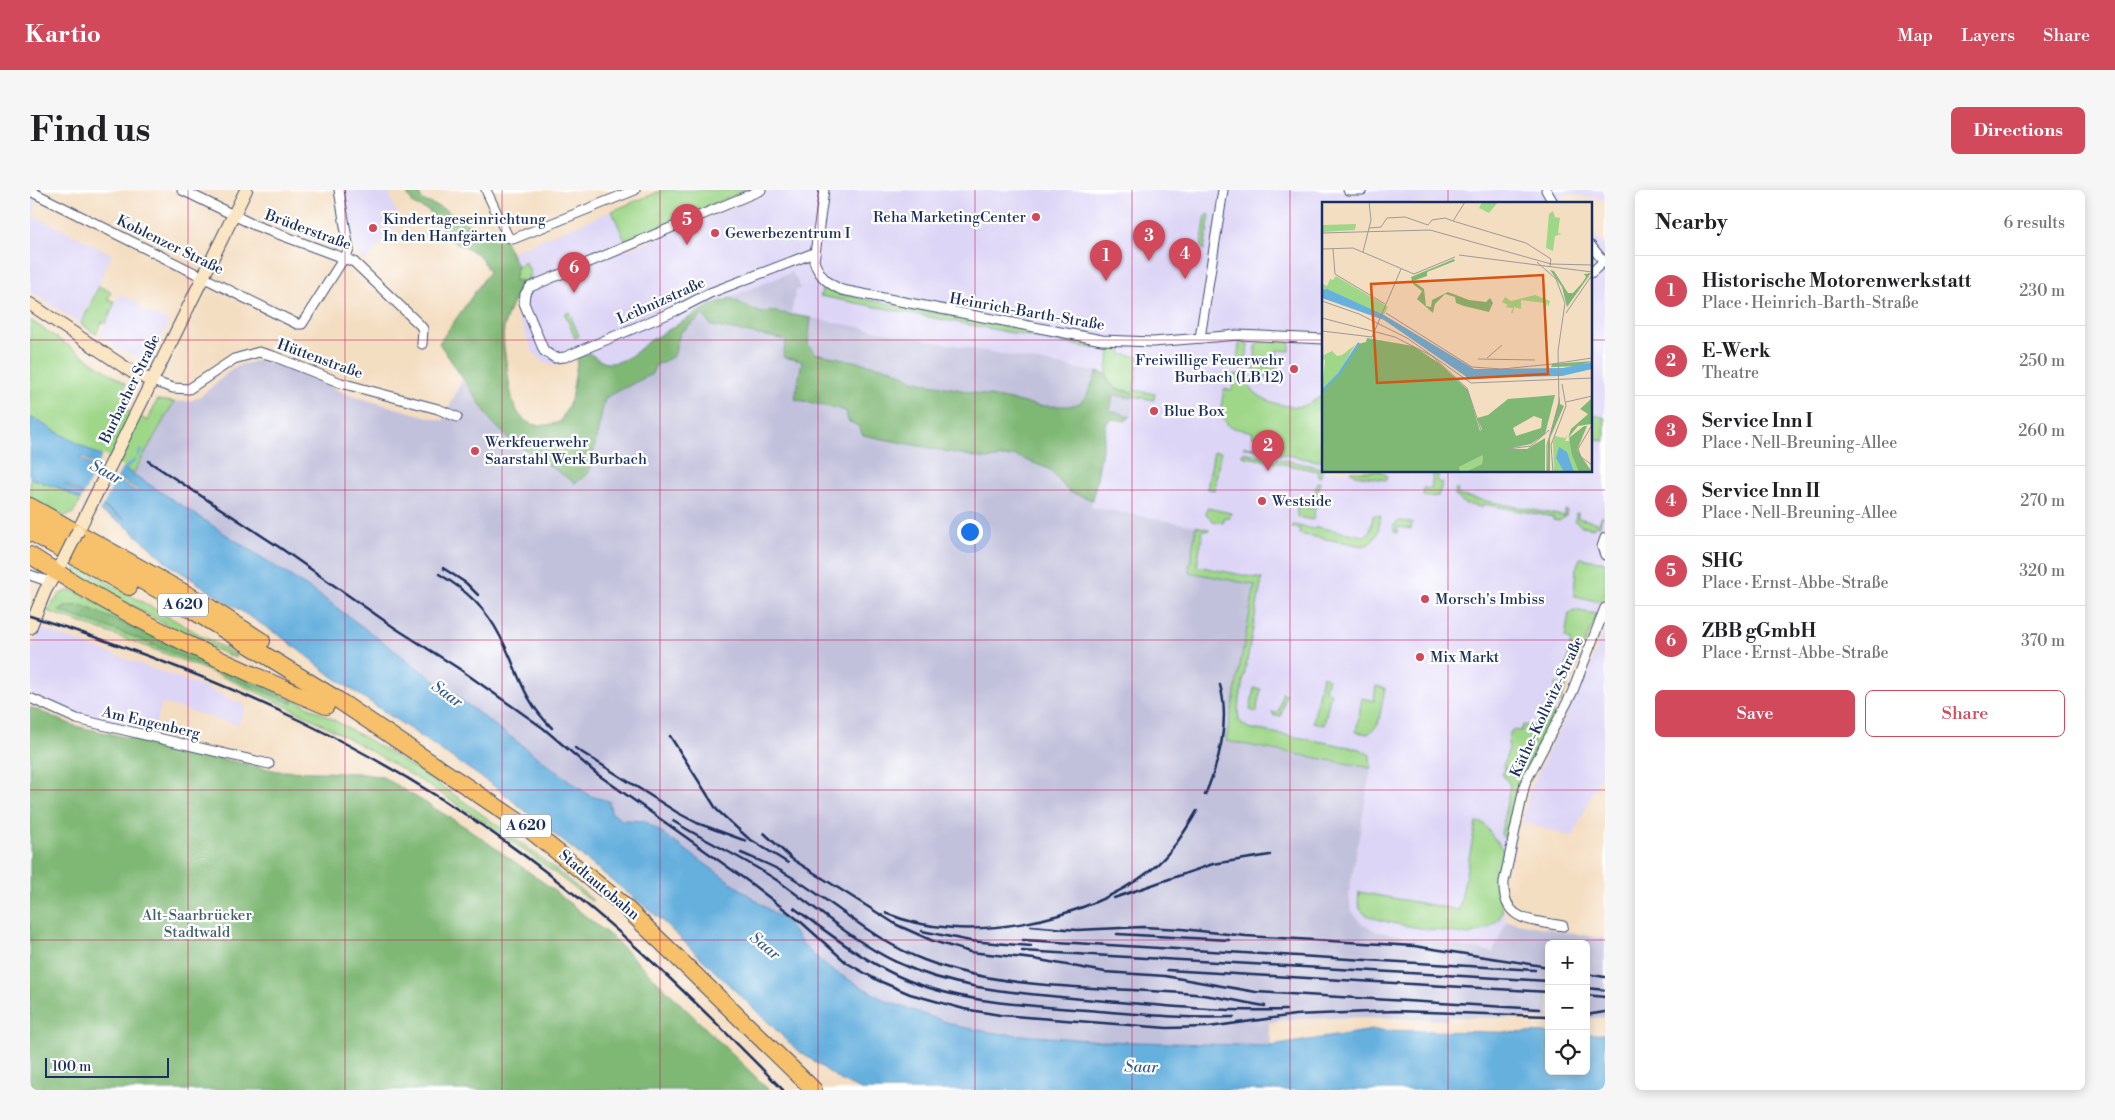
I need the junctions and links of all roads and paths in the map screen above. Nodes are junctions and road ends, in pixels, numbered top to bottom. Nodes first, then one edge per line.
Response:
1 (182, 190) edge
2 (246, 190) edge
3 (339, 190) edge
4 (486, 190) edge
5 (636, 190) edge
6 (761, 190) edge
7 (824, 190) edge
8 (1223, 190) edge
9 (1348, 190) edge
10 (1362, 190) edge
11 (1546, 190) edge
12 (30, 191) edge
13 (1553, 202) edge
14 (233, 216) junction
15 (1592, 247) edge
16 (814, 253) junction
17 (344, 258) junction
18 (1604, 262) edge
19 (1592, 272) edge
20 (203, 277) junction
21 (30, 304) edge
22 (1200, 338) junction
23 (1322, 339) edge
24 (422, 344) dead end
25 (152, 381) junction
26 (457, 417) dead end
27 (30, 506) edge
28 (30, 519) edge
29 (78, 531) junction
30 (30, 532) edge
31 (1605, 538) edge
32 (30, 555) edge
33 (1605, 555) edge
34 (56, 572) junction
35 (30, 575) edge
36 (1605, 608) edge
37 (30, 628) edge
38 (30, 698) edge
39 (329, 701) junction
40 (269, 764) dead end
41 (1563, 926) dead end
42 (798, 1090) edge
43 (814, 1090) edge

1 - 14 street, Brüderstraße
2 - 14 main road, Burbacher Straße
3 - 17 street
4 - 5 street
6 - 16 street, Leibnizstraße
7 - 16 street, Heinrich-Barth-Straße
8 - 22 street
9 - 10 street
11 - 13 street
12 - 20 street, Koblenzer Straße
14 - 17 street, Brüderstraße
14 - 20 main road, Burbacher Straße
15 - 18 street
16 - 22 street, Heinrich-Barth-Straße
17 - 20 street, Koblenzer Straße
17 - 24 street, Brüderstraße
18 - 19 street
20 - 25 main road, Burbacher Straße
21 - 25 main road
22 - 23 street, Heinrich-Barth-Straße
25 - 26 street, Hüttenstraße
25 - 29 main road, Burbacher Straße
27 - 29 highway
28 - 39 highway, A 620
29 - 34 main road, Burbacher Straße, bridge
29 - 39 highway
30 - 39 highway, A 620
31 - 33 street
32 - 34 highway
34 - 35 street
34 - 37 main road, Burbacher Straße
34 - 39 highway
36 - 41 street, Käthe-Kollwitz-Straße
38 - 40 street, Am Engenberg
39 - 42 highway, Stadtautobahn / A 620
39 - 43 highway, Stadtautobahn / A 620

